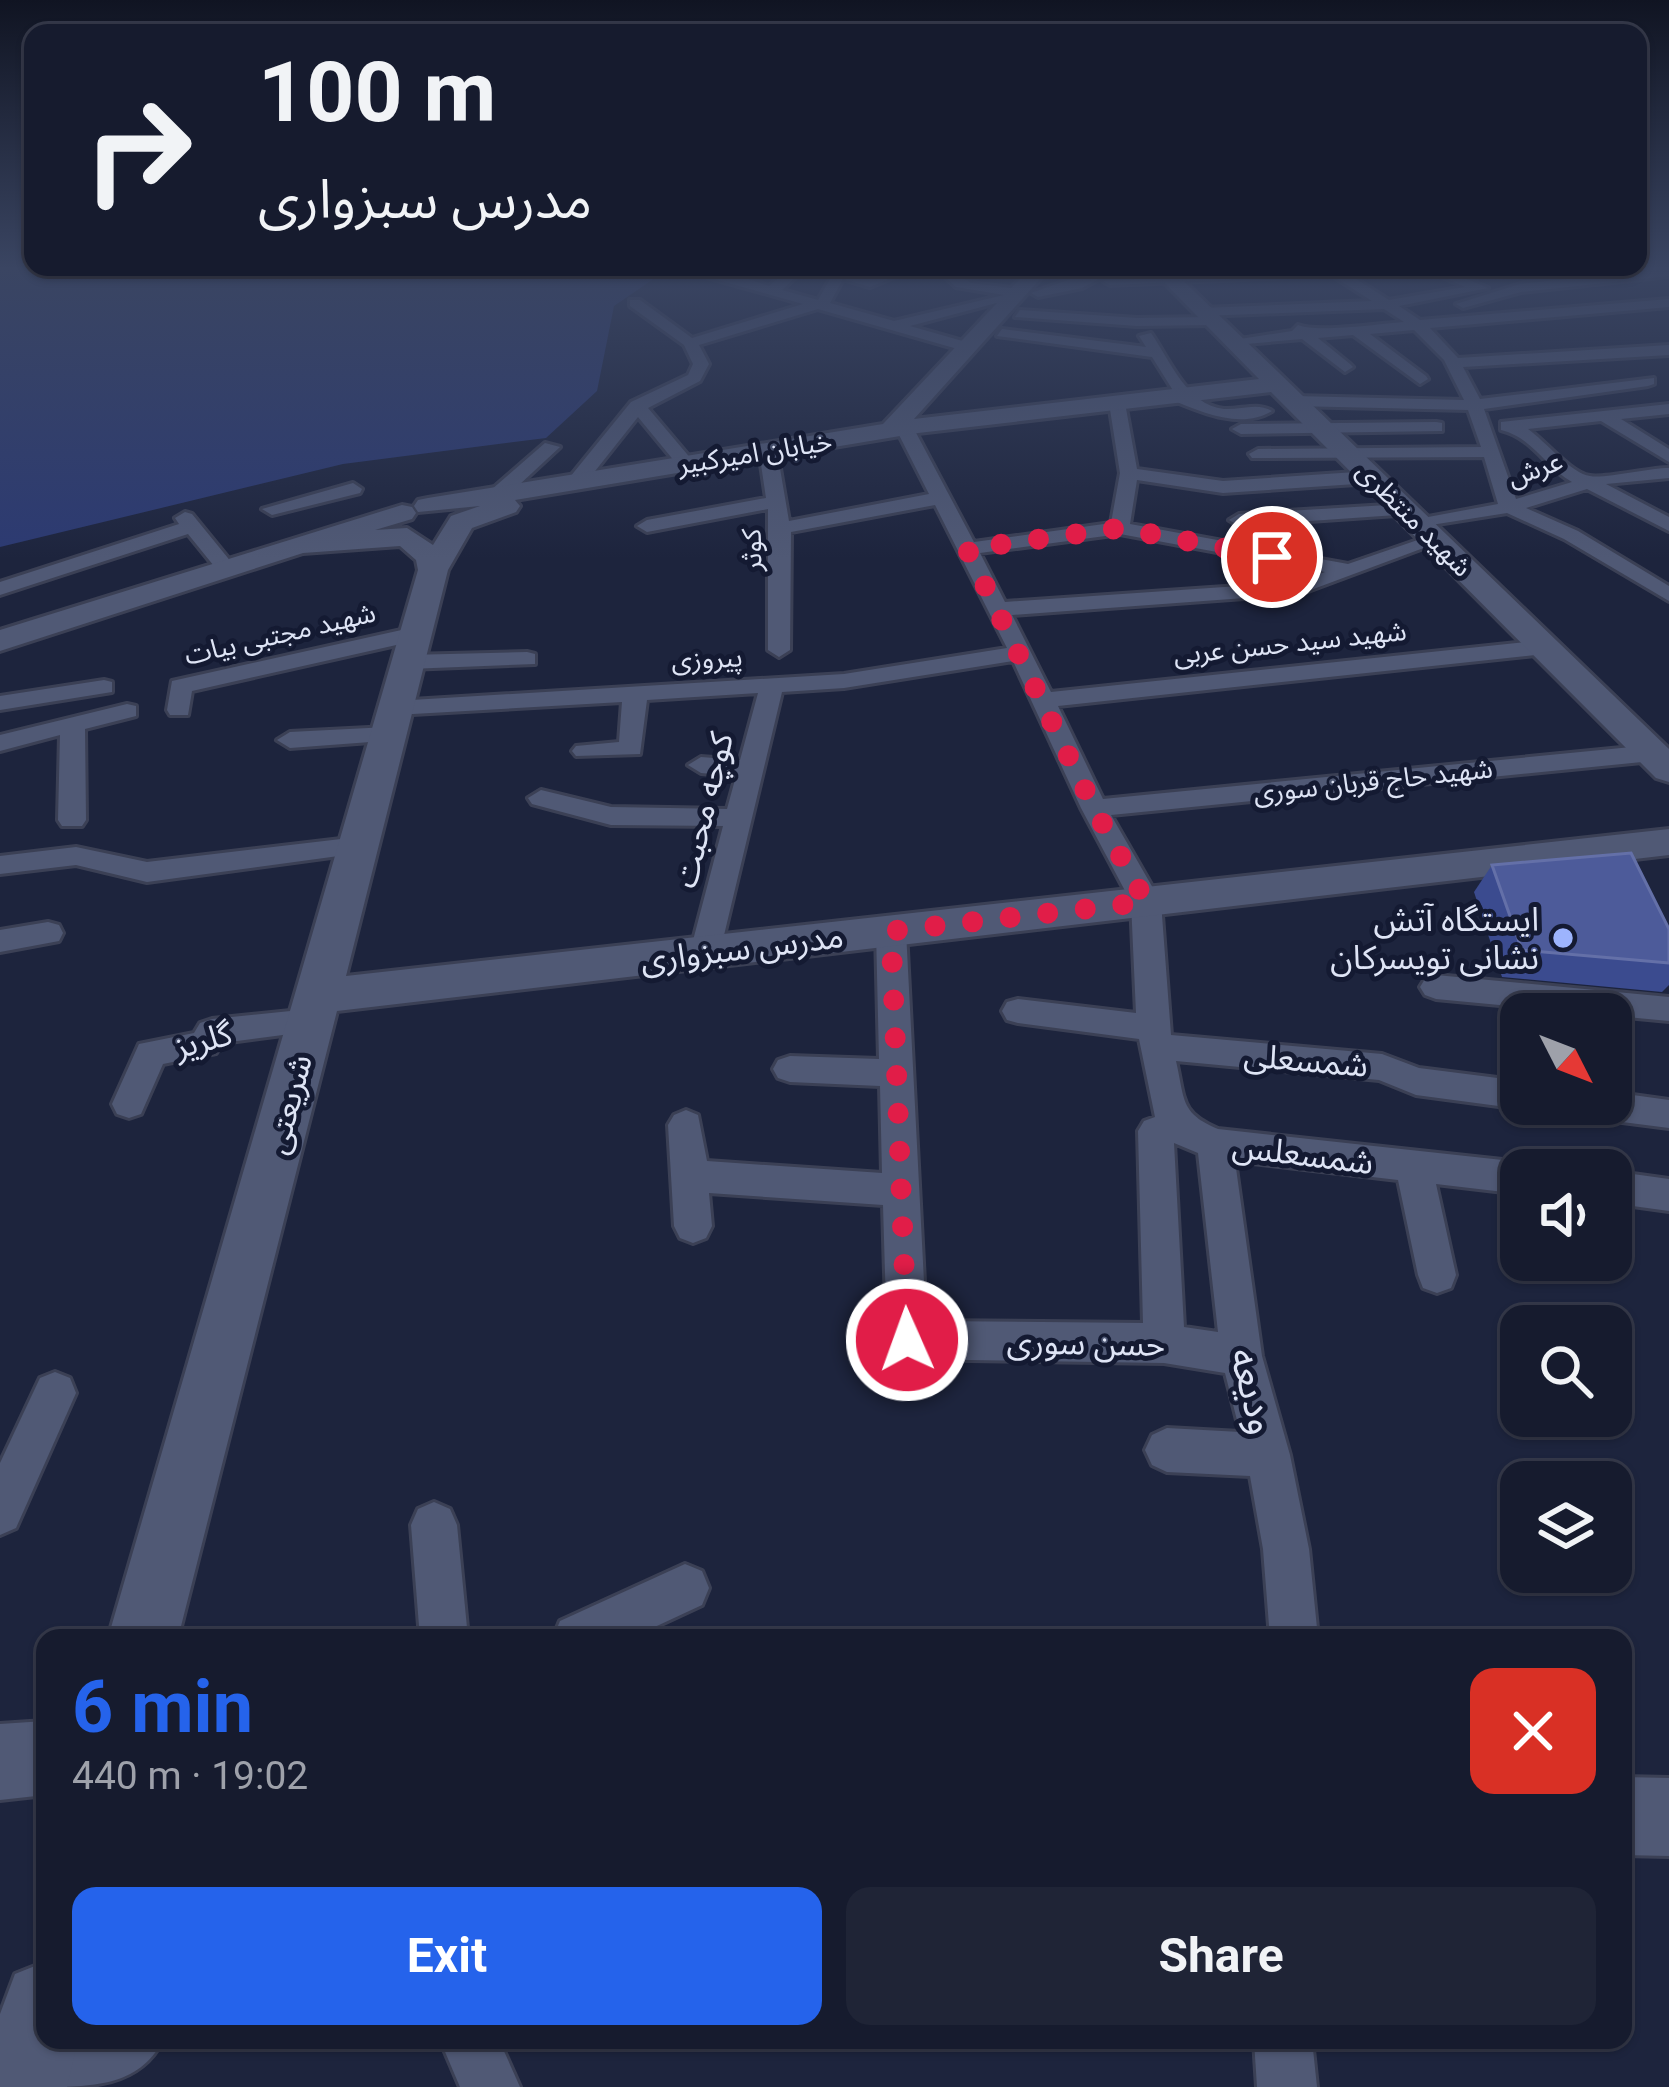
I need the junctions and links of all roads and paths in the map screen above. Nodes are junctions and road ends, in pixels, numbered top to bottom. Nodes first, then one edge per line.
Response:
1 (700, 364) edge
2 (966, 364) edge
3 (1107, 364) edge
4 (1163, 364) edge
5 (1257, 364) edge
6 (1401, 364) edge
7 (1451, 364) edge
8 (1617, 364) edge
9 (1126, 368) dead end
10 (1420, 379) dead end
11 (1180, 395) junction
12 (1117, 403) junction
13 (1298, 405) junction
14 (1474, 405) junction
15 (637, 406) junction
16 (1669, 409) edge
17 (1600, 413) junction
18 (1512, 425) junction
19 (1436, 428) dead end
20 (1487, 428) junction
21 (904, 429) junction
22 (1241, 429) dead end
23 (551, 447) dead end
24 (1344, 450) junction
25 (768, 451) junction
26 (1489, 452) junction
27 (1258, 454) dead end
28 (1669, 457) edge
29 (686, 464) junction
30 (1129, 473) junction
31 (1669, 473) edge
32 (1371, 477) junction
33 (584, 480) junction
34 (1582, 481) junction
35 (499, 494) junction
36 (941, 498) junction
37 (776, 502) junction
38 (1509, 507) junction
39 (272, 509) dead end
40 (1239, 520) dead end
41 (461, 522) junction
42 (1419, 524) junction
43 (1669, 525) edge
44 (647, 526) dead end
45 (781, 528) junction
46 (1120, 528) junction
47 (409, 529) junction
48 (967, 549) junction
49 (225, 567) junction
50 (1345, 569) junction
51 (0, 589) edge
52 (1669, 595) edge
53 (998, 608) junction
54 (6, 634) edge
55 (1544, 647) junction
56 (779, 650) dead end
57 (1021, 652) junction
58 (527, 658) dead end
59 (401, 685) junction
60 (772, 686) junction
61 (104, 687) dead end
62 (635, 694) junction
63 (1043, 700) junction
64 (0, 704) edge
65 (179, 710) dead end
66 (127, 711) dead end
67 (73, 724) junction
68 (290, 740) dead end
69 (0, 743) edge
70 (584, 751) dead end
71 (1660, 762) edge
72 (700, 765) dead end
73 (751, 769) junction
74 (541, 798) dead end
75 (1094, 808) junction
76 (739, 818) junction
77 (72, 820) dead end
78 (1669, 842) edge
79 (358, 846) junction
80 (4, 855) edge
81 (1146, 902) junction
82 (891, 931) junction
83 (48, 932) dead end
84 (0, 941) edge
85 (705, 952) junction
86 (1436, 987) dead end
87 (314, 1009) junction
88 (1669, 1009) edge
89 (1018, 1011) dead end
90 (1157, 1038) junction
91 (790, 1070) dead end
92 (896, 1073) junction
93 (1500, 1092) edge
94 (129, 1104) dead end
95 (1632, 1109) edge
96 (1669, 1114) edge
97 (686, 1125) dead end
98 (1197, 1136) junction
99 (1414, 1167) junction
100 (689, 1176) junction
101 (1500, 1176) edge
102 (901, 1190) junction
103 (1632, 1190) edge
104 (1669, 1195) edge
105 (693, 1226) dead end
106 (1437, 1275) dead end
107 (1164, 1343) junction
108 (1241, 1356) junction
109 (55, 1393) dead end
110 (1167, 1450) dead end
111 (1268, 1454) junction
112 (0, 1512) edge
113 (434, 1525) dead end
114 (685, 1588) dead end
115 (144, 1629) edge
116 (443, 1629) edge
117 (596, 1629) edge
118 (1293, 1629) edge
119 (36, 1759) edge
120 (0, 1762) edge
121 (1632, 1816) edge
122 (1669, 1817) edge
123 (36, 2038) edge
124 (121, 2049) edge
125 (473, 2049) edge
126 (1284, 2049) edge
127 (23, 2087) edge
128 (68, 2087) edge
129 (490, 2087) edge
130 (1287, 2087) edge

1 - 15 street
2 - 21 main road
3 - 9 street
4 - 11 street
5 - 13 main road, شهید منتظری
6 - 10 street
7 - 14 street
8 - 14 street
11 - 12 main road, خیابان امیرکبیر
11 - 13 main road, خیابان امیرکبیر
12 - 21 main road, خیابان امیرکبیر
12 - 30 street
13 - 14 street
13 - 19 street
13 - 22 street
13 - 24 main road, شهید منتظری
14 - 20 street
15 - 29 street
15 - 33 street
16 - 17 street
17 - 18 street
17 - 28 street
18 - 20 street
18 - 34 street
20 - 26 street
21 - 25 main road, خیابان امیرکبیر
21 - 36 street
23 - 35 street
24 - 26 street
24 - 27 street
24 - 32 main road, شهید منتظری
25 - 29 main road, خیابان امیرکبیر
25 - 37 street, کوثر
26 - 38 street
29 - 33 main road, خیابان امیرکبیر
30 - 32 street
30 - 46 street
31 - 34 street, عرش
32 - 42 main road, شهید منتظری
33 - 35 main road
33 - 41 main road
34 - 38 street, عرش
34 - 43 street
35 - 47 main road
36 - 45 street
36 - 48 street
37 - 44 street
37 - 45 street, کوثر
38 - 42 street, عرش
38 - 52 street
39 - 47 street
40 - 42 street
41 - 47 main road, شریعتی
41 - 47 main road
42 - 50 street
42 - 55 main road, شهید منتظری
45 - 56 street, کوثر
46 - 48 street
46 - 50 street
47 - 49 main road
47 - 59 main road, شریعتی
48 - 53 street
49 - 51 street
49 - 54 main road
50 - 53 street
53 - 57 street
55 - 63 street, شهید سید حسن عربی
55 - 71 main road, شهید منتظری
57 - 60 street, پیروزی
57 - 63 street
58 - 59 street
59 - 62 street, پیروزی
59 - 65 street, شهید مجتبی بیات
59 - 68 street
59 - 79 main road, شریعتی
60 - 62 street, پیروزی
60 - 73 street, کوچه محبت
61 - 64 street
62 - 70 street
63 - 75 street
66 - 67 street
67 - 69 street
67 - 77 street
71 - 75 street, شهید حاج قربان سوری
72 - 73 street
73 - 76 street, کوچه محبت
74 - 76 street
75 - 81 street
76 - 85 street, کوچه محبت
78 - 81 main road, مدرس سبزواری
79 - 80 street
79 - 87 main road, شریعتی
81 - 82 main road, مدرس سبزواری
81 - 90 street, ودیعه
82 - 85 main road, مدرس سبزواری
82 - 92 street, حسن سوری
83 - 84 street
85 - 87 main road, مدرس سبزواری
86 - 88 street
87 - 94 street, گلریز
87 - 115 main road, شریعتی
89 - 90 street, شمسعلی
90 - 93 street, شمسعلی
90 - 98 street, ودیعه
91 - 92 street
92 - 102 street, حسن سوری
95 - 96 street
97 - 100 street
98 - 99 street, شمسعلس
98 - 107 street
98 - 108 street, ودیعه
99 - 101 street, شمسعلس
99 - 106 street
100 - 102 street
100 - 105 street
102 - 107 street, حسن سوری
103 - 104 street
107 - 108 street, حسن سوری
108 - 111 street, ودیعه
109 - 112 street
110 - 111 street
111 - 118 street, ودیعه
113 - 116 street
114 - 117 street
119 - 120 main road
121 - 122 main road
123 - 127 main road
124 - 128 street
125 - 129 street
126 - 130 street

